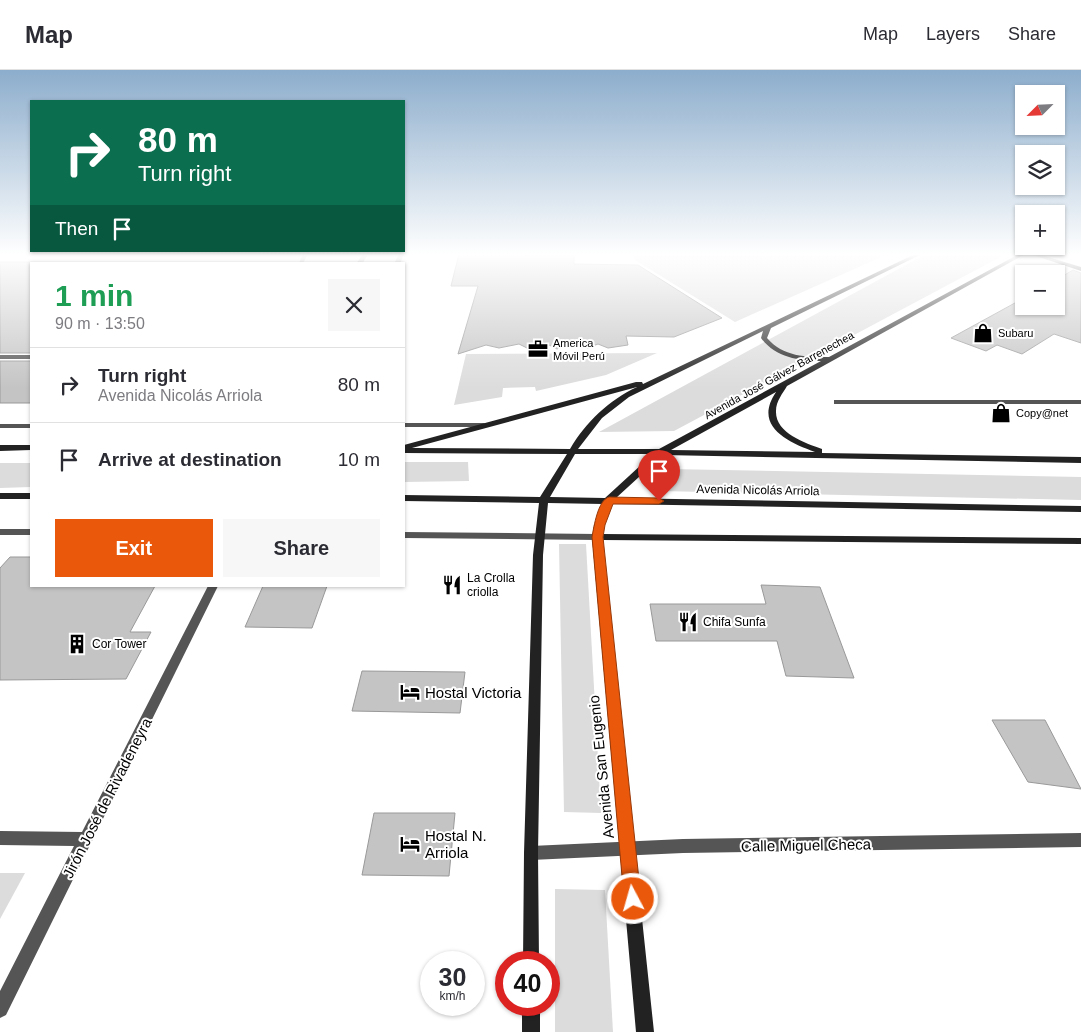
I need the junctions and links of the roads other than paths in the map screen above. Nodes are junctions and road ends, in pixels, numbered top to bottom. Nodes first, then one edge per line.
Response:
1 (827, 299) edge
2 (940, 299) edge
3 (768, 328) junction
4 (0, 357) edge
5 (30, 357) edge
6 (832, 358) junction
7 (657, 379) junction
8 (787, 383) junction
9 (837, 402) dead end
10 (1081, 402) edge
11 (484, 425) junction
12 (0, 426) edge
13 (30, 426) edge
14 (405, 426) edge
15 (0, 448) edge
16 (30, 448) edge
17 (405, 449) edge
18 (405, 449) edge
19 (571, 452) junction
20 (661, 452) junction
21 (832, 454) junction
22 (1081, 460) edge
23 (0, 496) edge
24 (30, 496) edge
25 (405, 498) edge
26 (544, 499) junction
27 (609, 500) junction
28 (1081, 509) edge
29 (0, 532) edge
30 (30, 532) edge
31 (405, 535) edge
32 (539, 537) junction
33 (598, 537) junction
34 (1081, 541) edge
35 (212, 587) edge
36 (0, 838) edge
37 (86, 839) junction
38 (1081, 840) edge
39 (628, 848) junction
40 (531, 853) junction
41 (531, 951) edge
42 (0, 1009) edge
43 (531, 1016) edge
44 (530, 1032) edge
45 (646, 1032) edge

1 - 3 main road
2 - 6 main road, Avenida José Gálvez Barrenechea
3 - 6 main road
3 - 7 main road
4 - 5 street
6 - 8 main road, Avenida José Gálvez Barrenechea
7 - 11 main road
7 - 19 main road
8 - 20 main road, Avenida José Gálvez Barrenechea
8 - 21 main road
9 - 10 street
11 - 14 street
11 - 17 main road
12 - 13 street
15 - 16 main road
18 - 19 main road
19 - 20 main road
19 - 26 main road
20 - 21 main road
20 - 27 main road, Avenida José Gálvez Barrenechea
21 - 22 main road
23 - 24 main road
25 - 26 main road, Avenida Nicolás Arriola
26 - 27 main road, Avenida Nicolás Arriola
26 - 32 main road
27 - 28 main road, Avenida Nicolás Arriola
27 - 33 main road, Avenida San Eugenio
29 - 30 street
31 - 32 street
32 - 33 street
32 - 40 main road
33 - 34 main road
33 - 39 main road, Avenida San Eugenio
35 - 37 street, Jirón José de Rivadeneyra
36 - 37 street
37 - 42 street, Jirón José de Rivadeneyra
38 - 39 street, Calle Miguel Checa
39 - 40 street, Calle Miguel Checa
39 - 45 main road, Avenida San Eugenio
40 - 41 main road
43 - 44 main road

